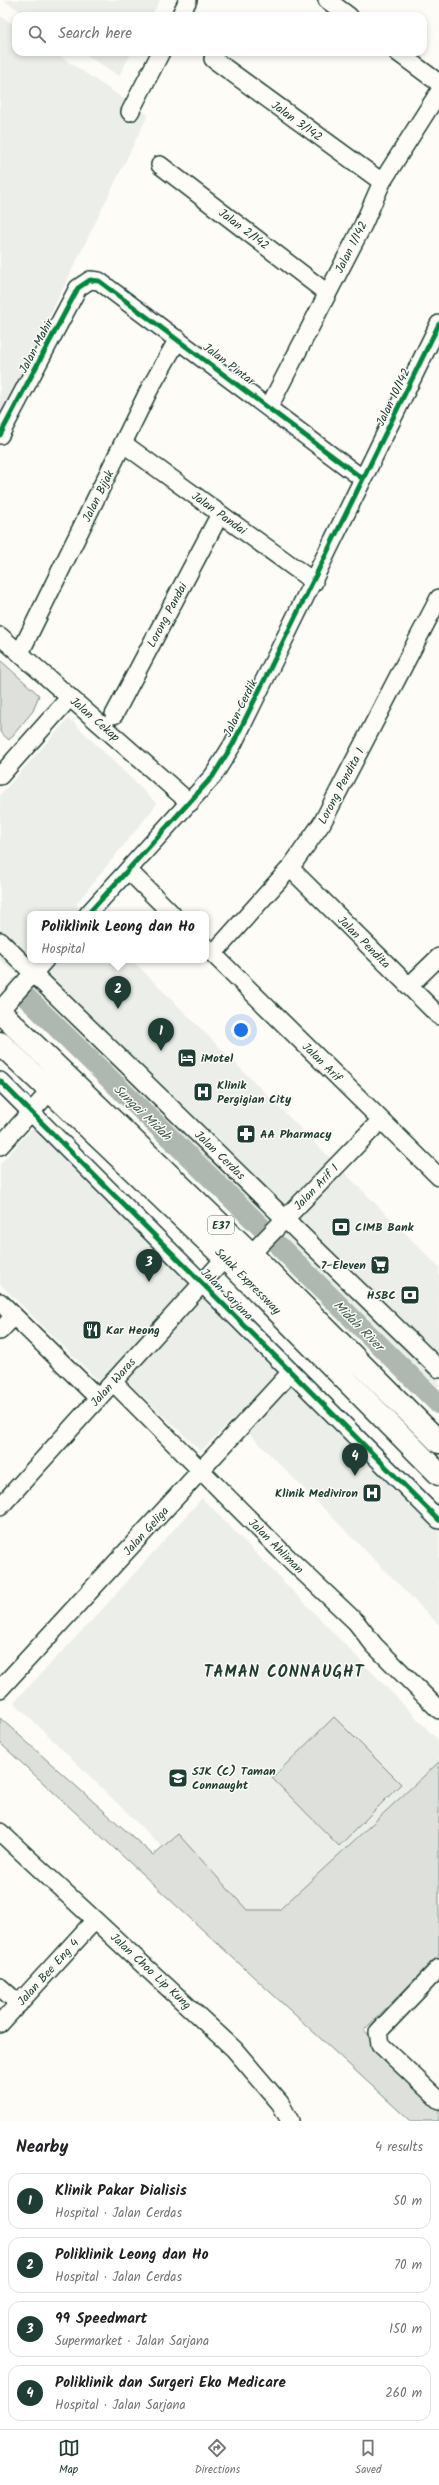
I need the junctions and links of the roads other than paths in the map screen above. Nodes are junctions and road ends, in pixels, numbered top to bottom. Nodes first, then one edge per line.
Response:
1 (188, 0) edge
2 (327, 0) edge
3 (182, 12) edge
4 (343, 12) edge
5 (159, 56) edge
6 (403, 56) edge
7 (212, 59) dead end
8 (439, 82) edge
9 (439, 92) edge
10 (130, 112) dead end
11 (160, 164) dead end
12 (382, 182) junction
13 (78, 288) joint
14 (327, 293) junction
15 (439, 324) edge
16 (178, 339) junction
17 (269, 407) junction
18 (0, 435) edge
19 (124, 444) junction
20 (363, 479) junction
21 (220, 514) junction
22 (314, 582) junction
23 (439, 598) edge
24 (0, 636) edge
25 (20, 653) junction
26 (70, 697) junction
27 (114, 715) dead end
28 (0, 776) edge
29 (190, 803) junction
30 (290, 868) junction
31 (128, 870) junction
32 (91, 911) edge
33 (169, 911) edge
34 (0, 942) edge
35 (210, 950) edge
36 (439, 956) edge
37 (42, 963) edge
38 (33, 973) junction
39 (409, 986) junction
40 (0, 1011) edge
41 (439, 1016) edge
42 (0, 1043) edge
43 (0, 1081) edge
44 (51, 1090) junction
45 (30, 1112) junction
46 (381, 1120) junction
47 (0, 1146) edge
48 (439, 1177) edge
49 (286, 1219) junction
50 (251, 1254) junction
51 (225, 1258) junction
52 (202, 1283) junction
53 (0, 1302) edge
54 (14, 1316) junction
55 (0, 1331) edge
56 (439, 1369) edge
57 (291, 1372) junction
58 (113, 1382) junction
59 (98, 1398) junction
60 (439, 1442) edge
61 (201, 1470) junction
62 (439, 1474) edge
63 (0, 1507) edge
64 (439, 1520) edge
65 (0, 1689) edge
66 (439, 1710) edge
67 (0, 1832) edge
68 (95, 1920) junction
69 (439, 1968) edge
70 (0, 1986) edge
71 (19, 2004) junction
72 (0, 2024) edge
73 (439, 2100) edge
74 (290, 2121) edge

1 - 3 street
2 - 4 street
5 - 10 street
6 - 8 street
7 - 12 street, Jalan 3/142
9 - 12 street, Jalan 1/142
11 - 14 street, Jalan 2/142
12 - 14 street, Jalan 1/142
13 - 16 street, Jalan Pintar
13 - 18 street, Jalan Mahir
14 - 17 street, Jalan 1/142
15 - 20 street, Jalan 10/142
16 - 17 street, Jalan Pintar
16 - 19 street, Jalan Bijak
17 - 20 street, Jalan Pintar
19 - 21 street, Jalan Pandai
19 - 25 street, Jalan Bijak
20 - 22 street, Jalan Cerdik
21 - 22 street, Jalan Pandai
21 - 27 street, Lorong Pandai
22 - 29 street, Jalan Cerdik
23 - 30 street, Lorong Pendita 1
24 - 25 street, Jalan Cekap
25 - 26 street, Jalan Cekap
26 - 28 street
26 - 29 street, Jalan Cekap
29 - 31 street, Jalan Cerdik
30 - 35 street, Lorong Pendita 1
30 - 39 street, Jalan Pendita
31 - 32 street, Jalan Cerdik
31 - 33 street
34 - 38 street, Jalan Cerdas
35 - 46 street, Jalan Arif
36 - 39 street
37 - 38 street
38 - 40 street
38 - 49 street, Jalan Cerdas
39 - 41 street, Jalan Pendita
40 - 50 highway, Salak Expressway / E37
42 - 44 highway, Salak Expressway / E37
43 - 45 street, Jalan Sarjana
44 - 45 street
44 - 51 highway, Salak Expressway / E37
45 - 47 street
45 - 52 street, Jalan Sarjana
46 - 48 street, Jalan Arif
46 - 49 street, Jalan Arif 1
49 - 50 street, Jalan Arif 1
49 - 56 street, Jalan Cerdas
50 - 60 highway, Salak Expressway / E37
51 - 52 street, Jalan Waras
51 - 62 highway, Salak Expressway / E37
52 - 57 street, Jalan Sarjana
52 - 58 street, Jalan Waras
53 - 54 street
54 - 55 street
54 - 59 street
57 - 61 street, Jalan Geliga
57 - 64 street, Jalan Sarjana
58 - 59 street, Jalan Waras
58 - 61 street, Jalan Ahliman
59 - 63 street, Jalan Waras
61 - 65 street, Jalan Geliga
61 - 66 street, Jalan Ahliman
67 - 68 street, Jalan Choo Lip Kung
68 - 71 street, Jalan Bee Eng 4
68 - 74 street, Jalan Choo Lip Kung
69 - 73 street
70 - 71 street
71 - 72 street, Jalan Bee Eng 4

